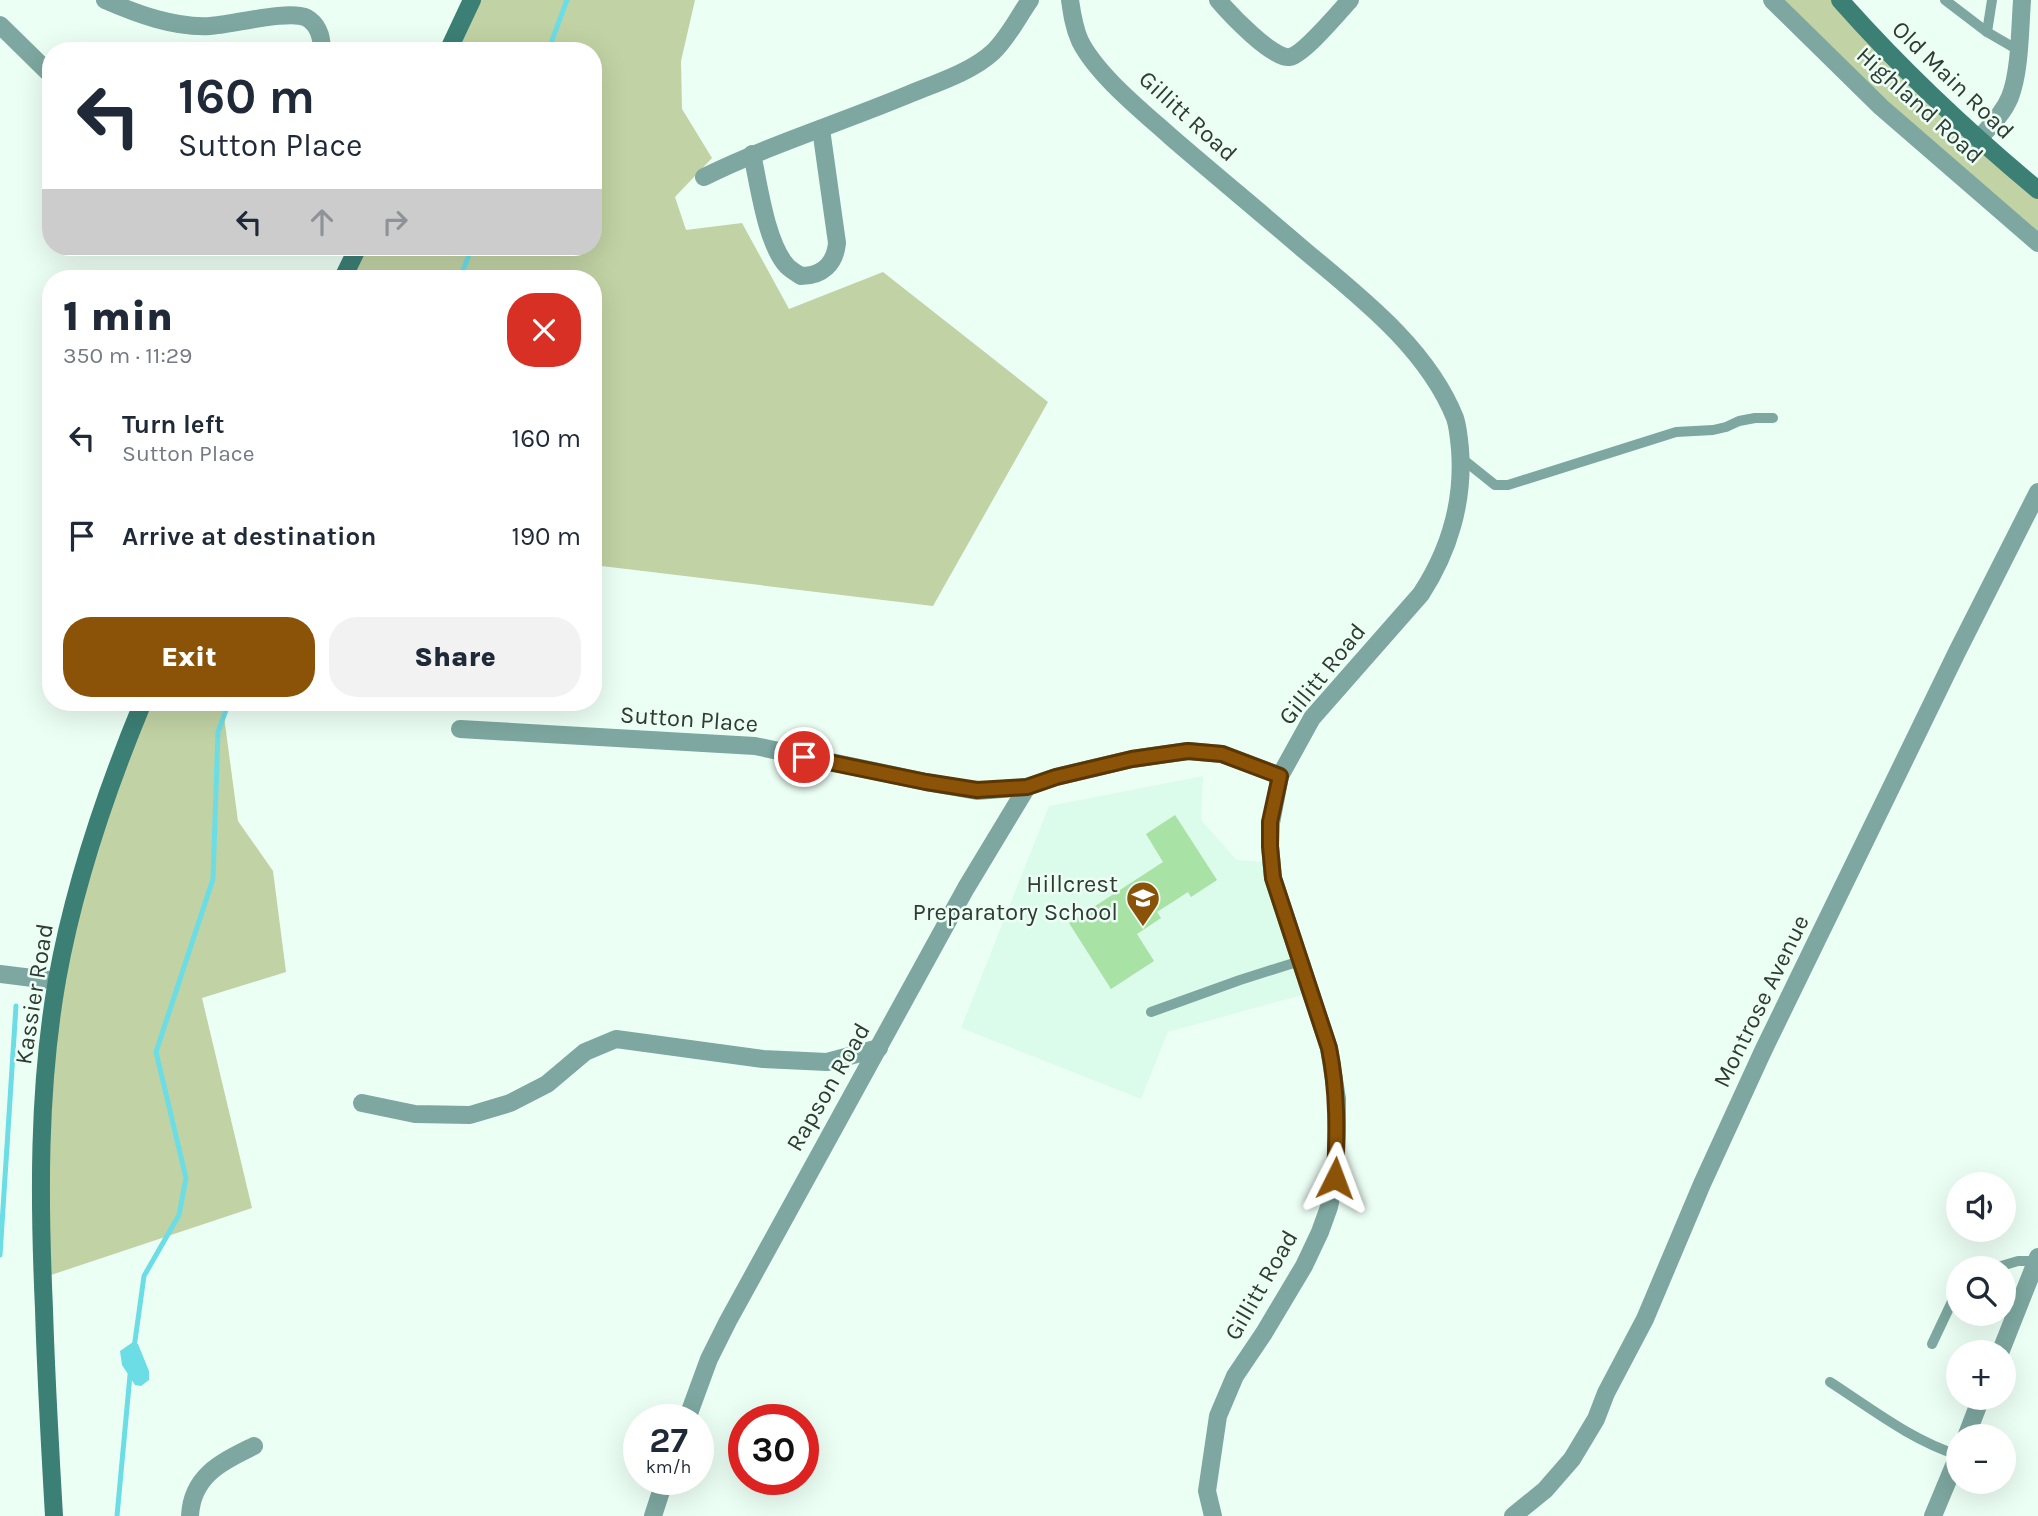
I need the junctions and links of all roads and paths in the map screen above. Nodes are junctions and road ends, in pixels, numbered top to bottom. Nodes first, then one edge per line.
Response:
1 (105, 0) edge
2 (472, 0) edge
3 (1030, 0) edge
4 (1070, 0) edge
5 (1218, 0) edge
6 (1350, 0) edge
7 (1772, 0) edge
8 (1839, 0) edge
9 (1945, 0) edge
10 (1992, 0) edge
11 (2022, 0) edge
12 (0, 25) edge
13 (1987, 32) junction
14 (321, 42) edge
15 (452, 42) edge
16 (2018, 50) junction
17 (42, 66) edge
18 (821, 129) junction
19 (1978, 140) junction
20 (752, 154) junction
21 (704, 177) dead end
22 (2038, 190) edge
23 (2038, 243) edge
24 (1773, 418) dead end
25 (1460, 457) junction
26 (2038, 492) edge
27 (139, 711) edge
28 (460, 729) dead end
29 (1280, 776) junction
30 (1027, 787) junction
31 (1300, 961) junction
32 (0, 974) edge
33 (57, 981) junction
34 (1151, 1012) dead end
35 (879, 1048) junction
36 (362, 1103) dead end
37 (2037, 1259) edge
38 (2016, 1262) edge
39 (1946, 1314) edge
40 (2005, 1340) edge
41 (1932, 1344) dead end
42 (1830, 1382) dead end
43 (692, 1404) edge
44 (254, 1446) dead end
45 (1946, 1451) edge
46 (1946, 1484) edge
47 (660, 1495) edge
48 (54, 1516) edge
49 (190, 1516) edge
50 (653, 1516) edge
51 (1213, 1516) edge
52 (1513, 1516) edge
53 (1933, 1516) edge

1 - 14 street
2 - 15 main road
3 - 18 street
4 - 25 street, Gillitt Road
5 - 6 street
7 - 23 street, Highland Road
8 - 19 main road, Old Main Road
9 - 13 lane
10 - 13 lane
11 - 16 street
12 - 17 street
13 - 16 lane
16 - 19 street
18 - 20 street
18 - 20 street
19 - 22 main road, Old Main Road
20 - 21 street
24 - 25 lane
25 - 29 street, Gillitt Road
26 - 52 street, Montrose Avenue
27 - 33 main road, Kassier Road
28 - 30 street, Sutton Place
29 - 30 street, Sutton Place
29 - 31 street, Gillitt Road
30 - 35 street, Rapson Road
31 - 34 lane
31 - 51 street, Gillitt Road
32 - 33 street
33 - 48 main road, Kassier Road
35 - 36 street
35 - 43 street, Rapson Road
37 - 38 lane
37 - 40 street
39 - 41 lane
42 - 45 lane
44 - 49 street
46 - 53 street
47 - 50 street

